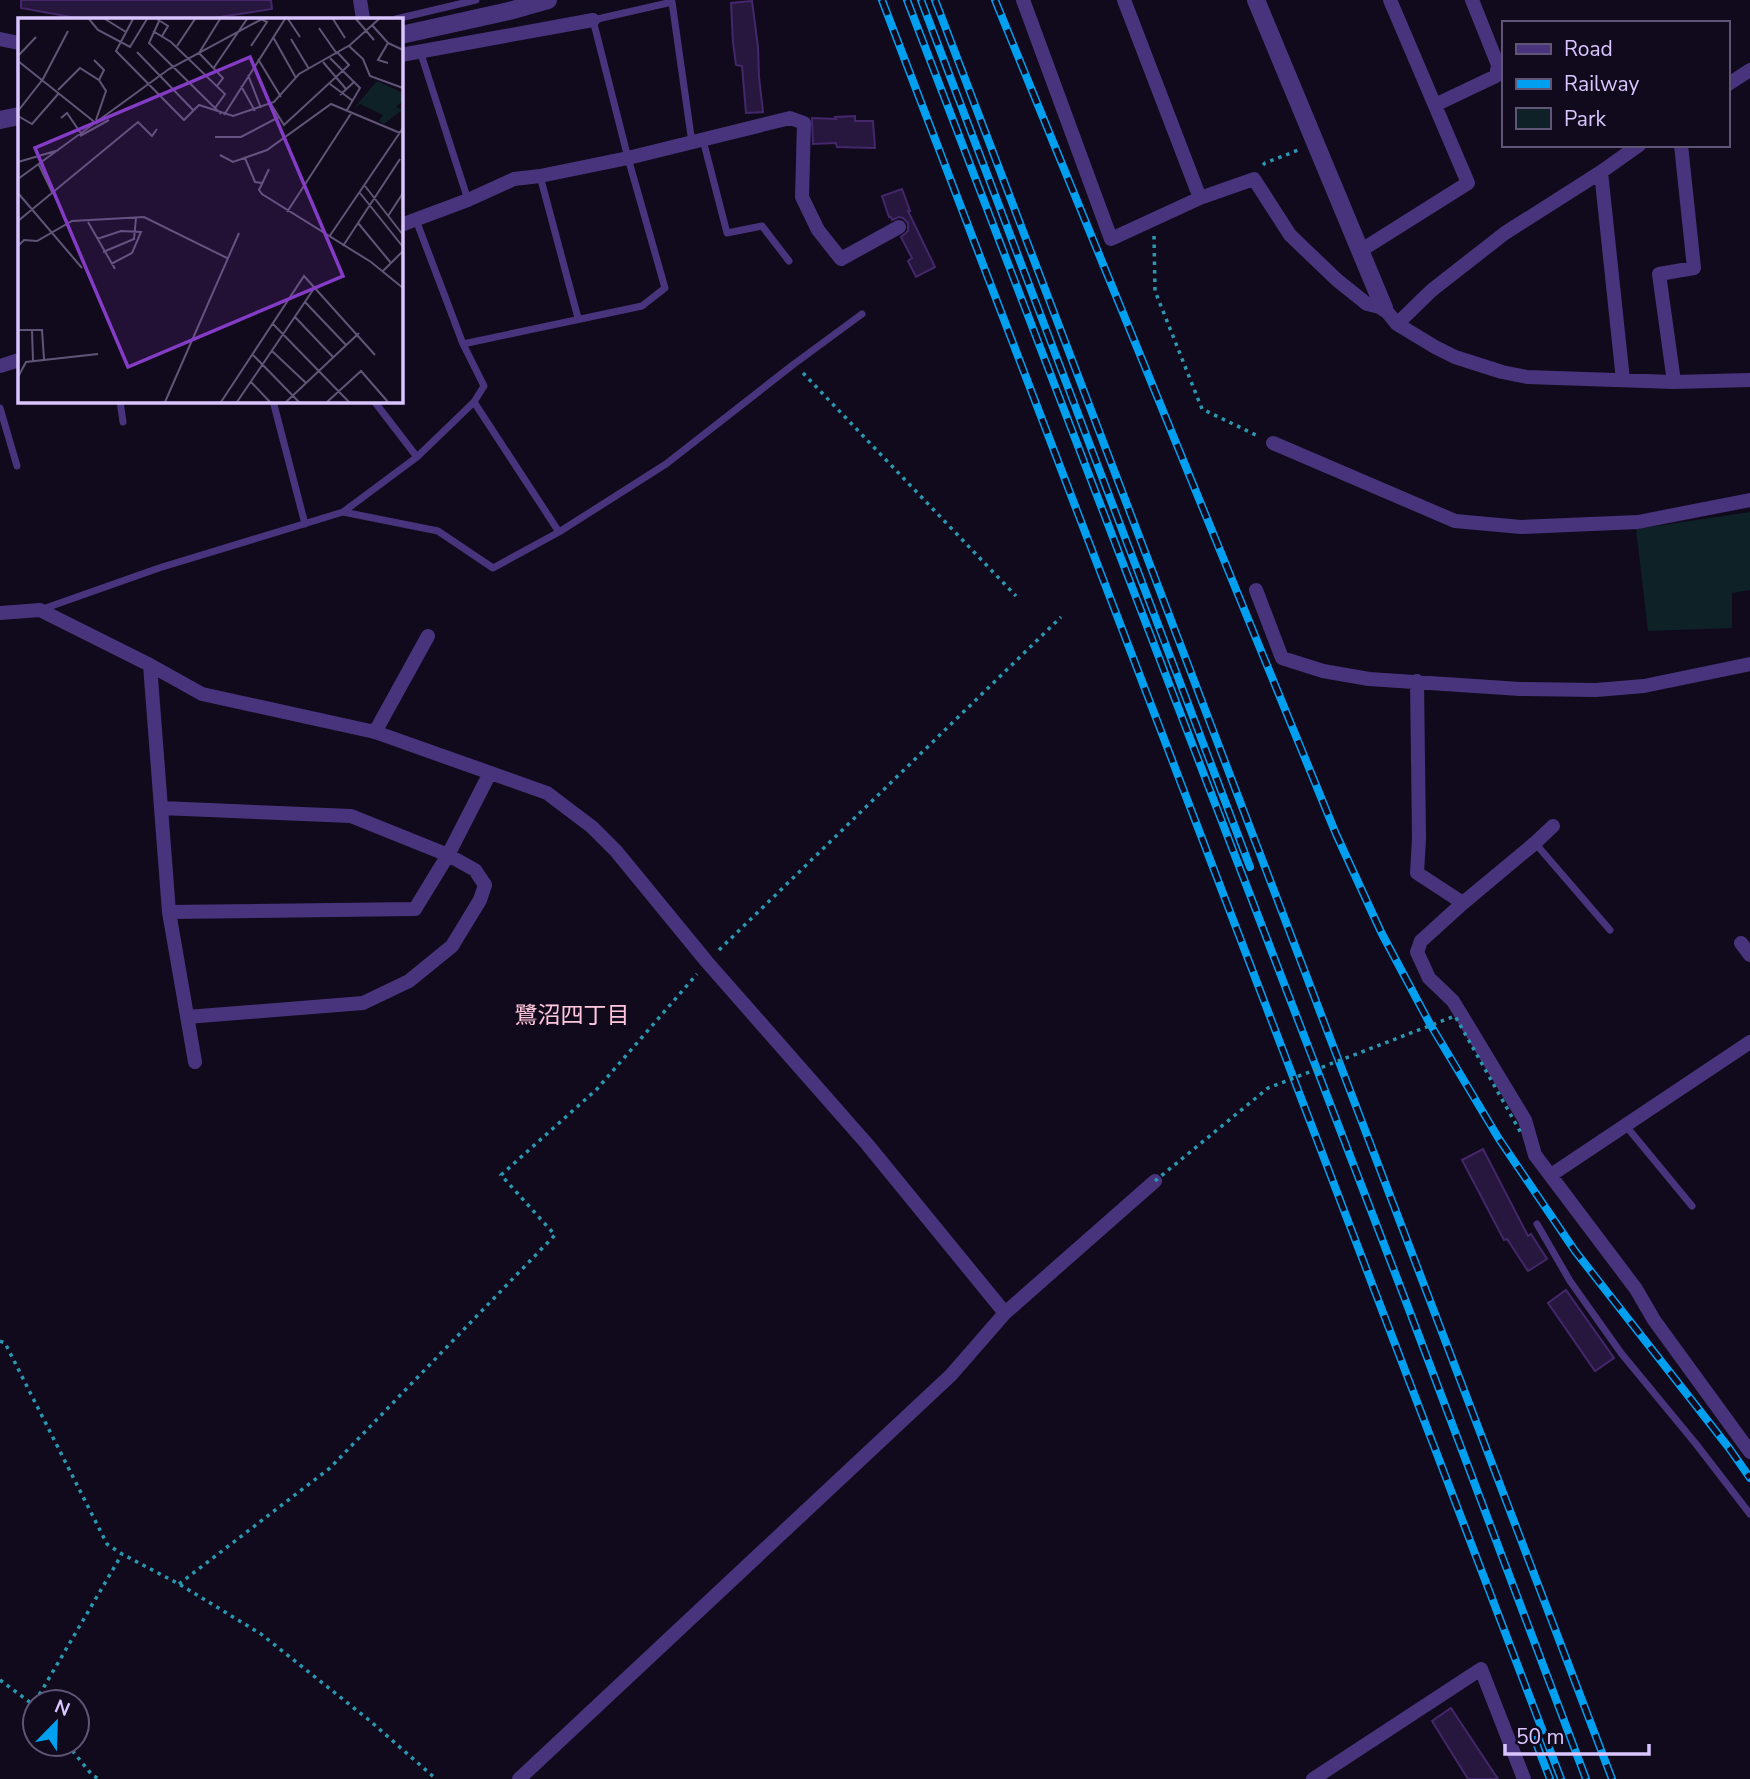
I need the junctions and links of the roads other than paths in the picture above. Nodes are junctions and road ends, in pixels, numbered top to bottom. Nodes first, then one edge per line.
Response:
1 (360, 0) edge
2 (476, 0) edge
3 (548, 0) edge
4 (1023, 0) edge
5 (1124, 0) edge
6 (1256, 0) edge
7 (1390, 0) edge
8 (1472, 0) edge
9 (503, 8) edge
10 (363, 18) edge
11 (400, 18) edge
12 (593, 20) junction
13 (402, 35) edge
14 (0, 39) edge
15 (18, 43) edge
16 (420, 50) junction
17 (402, 55) edge
18 (1750, 70) edge
19 (1729, 84) edge
20 (1435, 105) junction
21 (18, 116) edge
22 (0, 120) edge
23 (697, 141) junction
24 (1636, 147) edge
25 (1681, 147) edge
26 (628, 158) junction
27 (1601, 172) junction
28 (540, 176) junction
29 (1200, 198) junction
30 (468, 200) junction
31 (416, 219) junction
32 (402, 225) edge
33 (898, 227) dead end
34 (1360, 251) junction
35 (789, 261) dead end
36 (1384, 308) junction
37 (862, 314) dead end
38 (578, 318) junction
39 (1397, 324) junction
40 (463, 344) junction
41 (18, 360) edge
42 (0, 366) edge
43 (1623, 380) junction
44 (1750, 380) edge
45 (1674, 382) junction
46 (120, 402) edge
47 (273, 402) edge
48 (375, 402) edge
49 (474, 402) junction
50 (0, 408) edge
51 (123, 422) dead end
52 (1273, 443) road end
53 (417, 457) junction
54 (17, 466) dead end
55 (1750, 500) edge
56 (343, 512) junction
57 (305, 524) junction
58 (559, 533) junction
59 (1256, 590) dead end
60 (40, 610) junction
61 (0, 613) edge
62 (428, 636) dead end
63 (1750, 664) edge
64 (150, 665) junction
65 (1417, 681) junction
66 (375, 732) junction
67 (490, 773) junction
68 (161, 808) junction
69 (1553, 826) dead end
70 (1535, 843) junction
71 (448, 855) junction
72 (1463, 903) junction
73 (169, 912) junction
74 (1610, 930) dead end
75 (187, 1017) junction
76 (1750, 1042) edge
77 (195, 1062) dead end
78 (1625, 1125) junction
79 (1551, 1175) junction
80 (1155, 1181) road end
81 (1692, 1206) dead end
82 (1537, 1224) dead end
83 (1005, 1313) junction
84 (1750, 1452) edge
85 (1750, 1514) edge
86 (1519, 1777) edge
87 (519, 1779) edge
88 (1313, 1779) edge

1 - 10 street
2 - 11 lane
3 - 9 street
4 - 29 street
5 - 29 street
6 - 34 street
7 - 20 street
8 - 20 street
9 - 13 street
12 - 16 street
12 - 23 lane
12 - 26 lane
14 - 15 street
16 - 17 street
16 - 30 lane
18 - 19 street
20 - 34 street
21 - 22 street
23 - 26 street
23 - 33 street
23 - 35 lane
24 - 27 street
25 - 45 street
26 - 28 street
26 - 38 lane
27 - 39 street
27 - 43 street
28 - 30 street
28 - 38 lane
29 - 36 street
30 - 31 street
31 - 32 street
31 - 40 lane
34 - 36 street
36 - 39 street
37 - 58 lane
38 - 40 lane
39 - 43 street
40 - 49 lane
41 - 42 street
43 - 45 street
44 - 45 street
46 - 51 lane
47 - 57 lane
48 - 53 lane
49 - 53 lane
49 - 58 lane
50 - 54 lane
52 - 55 street
53 - 56 lane
56 - 57 lane
56 - 58 lane
57 - 60 lane
59 - 65 street
60 - 61 street
60 - 64 street
62 - 66 street
63 - 65 street
64 - 66 street
64 - 68 street
65 - 72 street
66 - 67 street
67 - 71 street
67 - 83 street
68 - 71 street
68 - 73 street
69 - 70 street
70 - 72 street
70 - 74 lane
71 - 73 street
71 - 75 street
72 - 79 street
73 - 75 street
75 - 77 street
76 - 78 street
78 - 79 street
78 - 81 lane
79 - 84 street
80 - 83 street
82 - 85 lane
83 - 87 street
86 - 88 street

